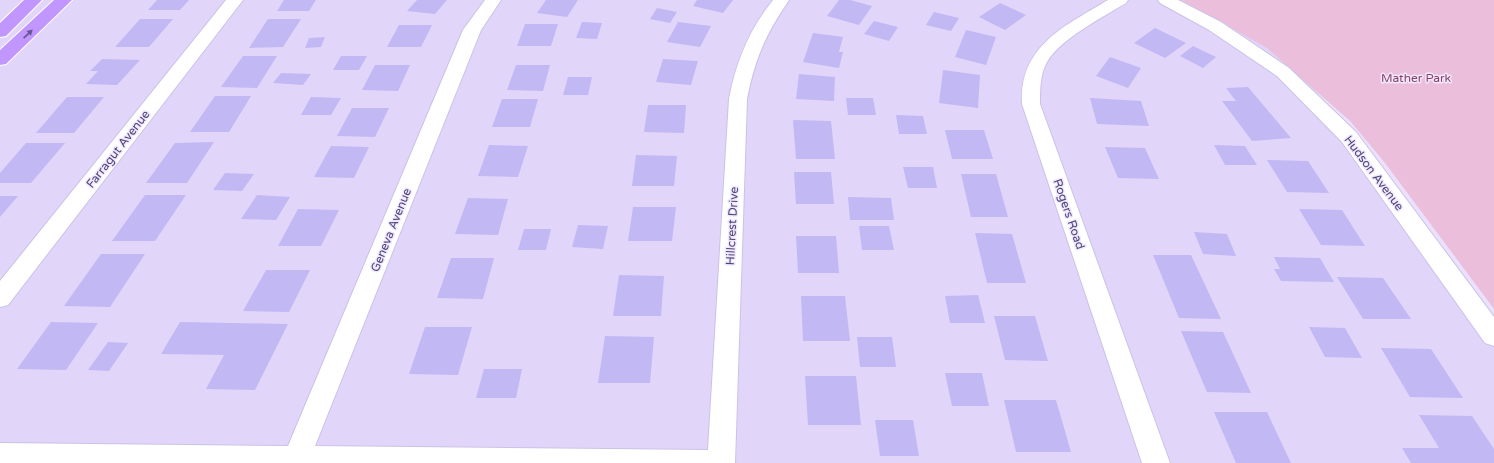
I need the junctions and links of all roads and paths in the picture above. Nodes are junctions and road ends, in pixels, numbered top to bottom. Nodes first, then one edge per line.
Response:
1 (34, 0) edge
2 (64, 0) edge
3 (235, 0) edge
4 (493, 0) edge
5 (781, 0) edge
6 (1120, 0) edge
7 (1166, 0) edge
8 (0, 32) edge
9 (0, 60) edge
10 (0, 298) edge
11 (1494, 336) edge
12 (0, 456) edge
13 (296, 461) edge
14 (721, 463) edge
15 (1156, 463) edge

1 - 8 main road
9 -> 2 main road
3 - 10 street, Farragut Avenue
4 - 13 street, Geneva Avenue
5 - 14 street, Hillcrest Drive
6 - 15 street, Rogers Road
7 - 11 street, Hudson Avenue
12 - 13 street
13 - 14 street

